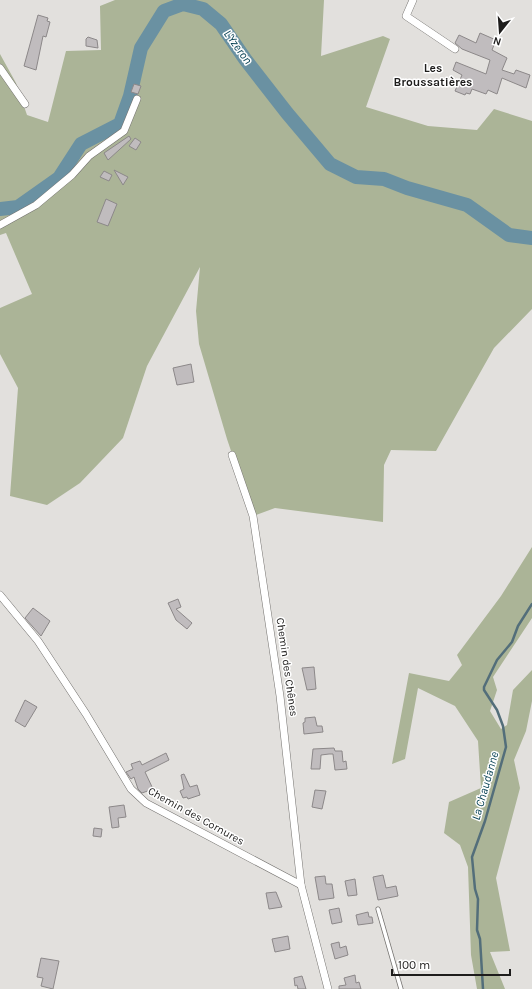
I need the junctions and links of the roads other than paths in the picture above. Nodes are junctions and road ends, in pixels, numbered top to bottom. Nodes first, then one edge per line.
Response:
1 (413, 0) edge
2 (455, 49) dead end
3 (0, 68) edge
4 (137, 99) dead end
5 (24, 104) dead end
6 (0, 225) edge
7 (232, 455) dead end
8 (0, 595) edge
9 (301, 885) junction
10 (378, 909) dead end
11 (328, 989) edge
12 (401, 989) edge

1 - 2 street
3 - 5 street
4 - 6 street
7 - 9 street, Chemin des Chênes
8 - 9 street, Chemin des Cornures
9 - 11 street
10 - 12 lane

